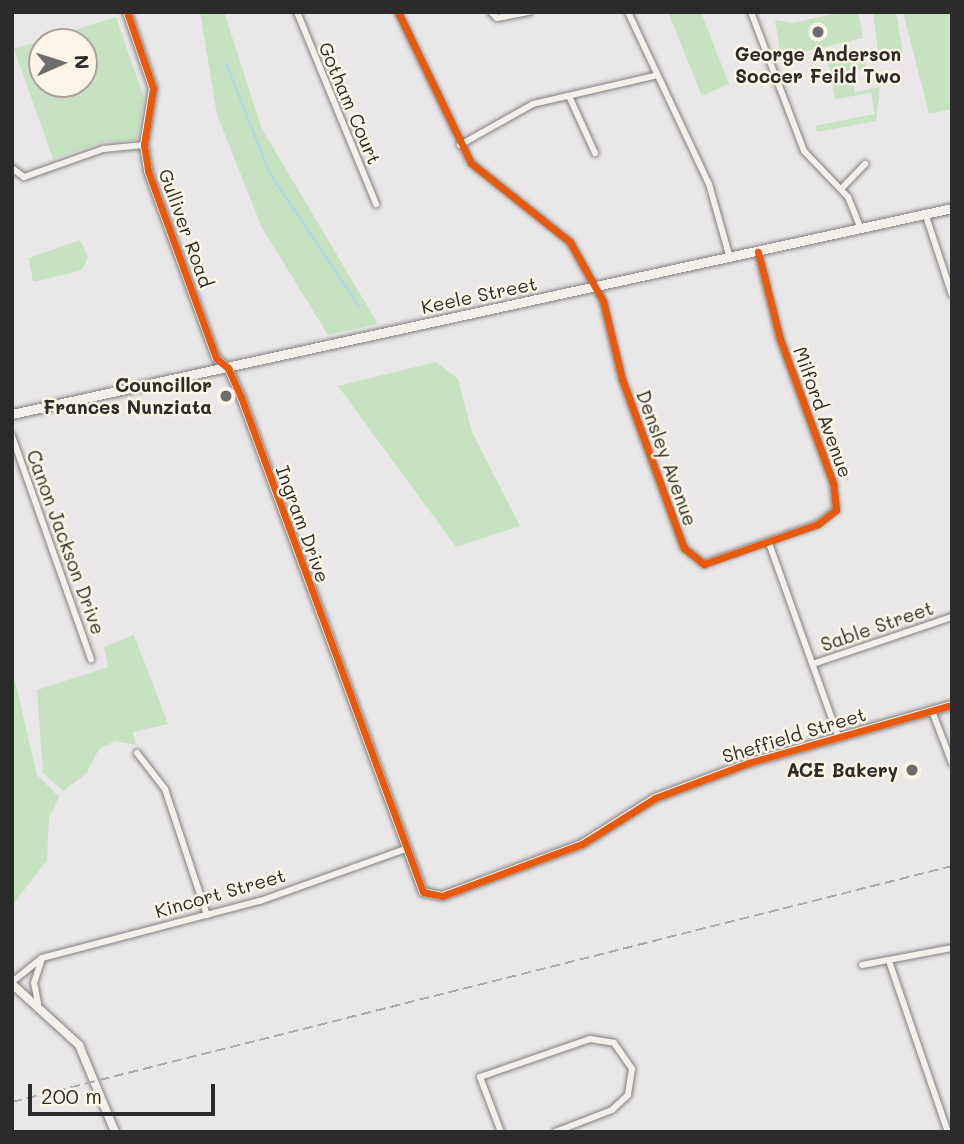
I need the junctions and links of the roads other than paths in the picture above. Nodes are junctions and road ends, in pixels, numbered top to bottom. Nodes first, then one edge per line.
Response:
1 (127, 12) edge
2 (398, 12) edge
3 (491, 12) edge
4 (529, 12) edge
5 (628, 12) edge
6 (751, 12) edge
7 (299, 13) edge
8 (654, 76) junction
9 (569, 96) junction
10 (144, 145) junction
11 (460, 145) junction
12 (595, 153) dead end
13 (865, 164) dead end
14 (12, 168) edge
15 (841, 189) junction
16 (376, 204) dead end
17 (952, 208) edge
18 (925, 213) junction
19 (861, 229) junction
20 (758, 252) junction
21 (730, 258) junction
22 (593, 289) junction
23 (952, 295) edge
24 (228, 368) junction
25 (12, 414) edge
26 (12, 436) edge
27 (769, 543) junction
28 (952, 617) edge
29 (91, 659) dead end
30 (813, 664) junction
31 (952, 705) edge
32 (932, 711) junction
33 (838, 736) junction
34 (137, 753) dead end
35 (952, 763) edge
36 (405, 849) junction
37 (207, 915) junction
38 (952, 948) edge
39 (41, 958) junction
40 (890, 964) junction
41 (862, 965) dead end
42 (12, 983) edge
43 (38, 1003) junction
44 (115, 1132) edge
45 (501, 1132) edge
46 (555, 1132) edge
47 (948, 1132) edge

1 - 10 street, Gulliver Road
2 - 11 street
3 - 4 street
5 - 8 street
6 - 15 street
7 - 16 street, Gotham Court
8 - 9 street
8 - 21 street
9 - 11 street
9 - 12 street
10 - 14 street
10 - 24 street, Gulliver Road
11 - 22 street
13 - 15 street
15 - 19 street
17 - 18 main road, Keele Street
18 - 19 main road, Keele Street
18 - 23 street
19 - 20 main road, Keele Street
20 - 21 main road, Keele Street
20 - 27 street, Milford Avenue
21 - 22 main road, Keele Street
22 - 24 main road, Keele Street
22 - 27 street, Densley Avenue
24 - 25 main road, Keele Street
24 - 36 street, Ingram Drive
26 - 29 street, Canon Jackson Drive
27 - 30 street
28 - 30 street, Sable Street
30 - 33 street
31 - 32 street, Sheffield Street
32 - 33 street, Sheffield Street
32 - 35 street
33 - 36 street, Sheffield Street
34 - 37 street
36 - 37 street, Kincort Street
37 - 39 street, Kincort Street
38 - 40 street
39 - 42 street, Kincort Street
39 - 43 street
40 - 41 street
40 - 47 street
42 - 43 street
43 - 44 street
45 - 46 street

